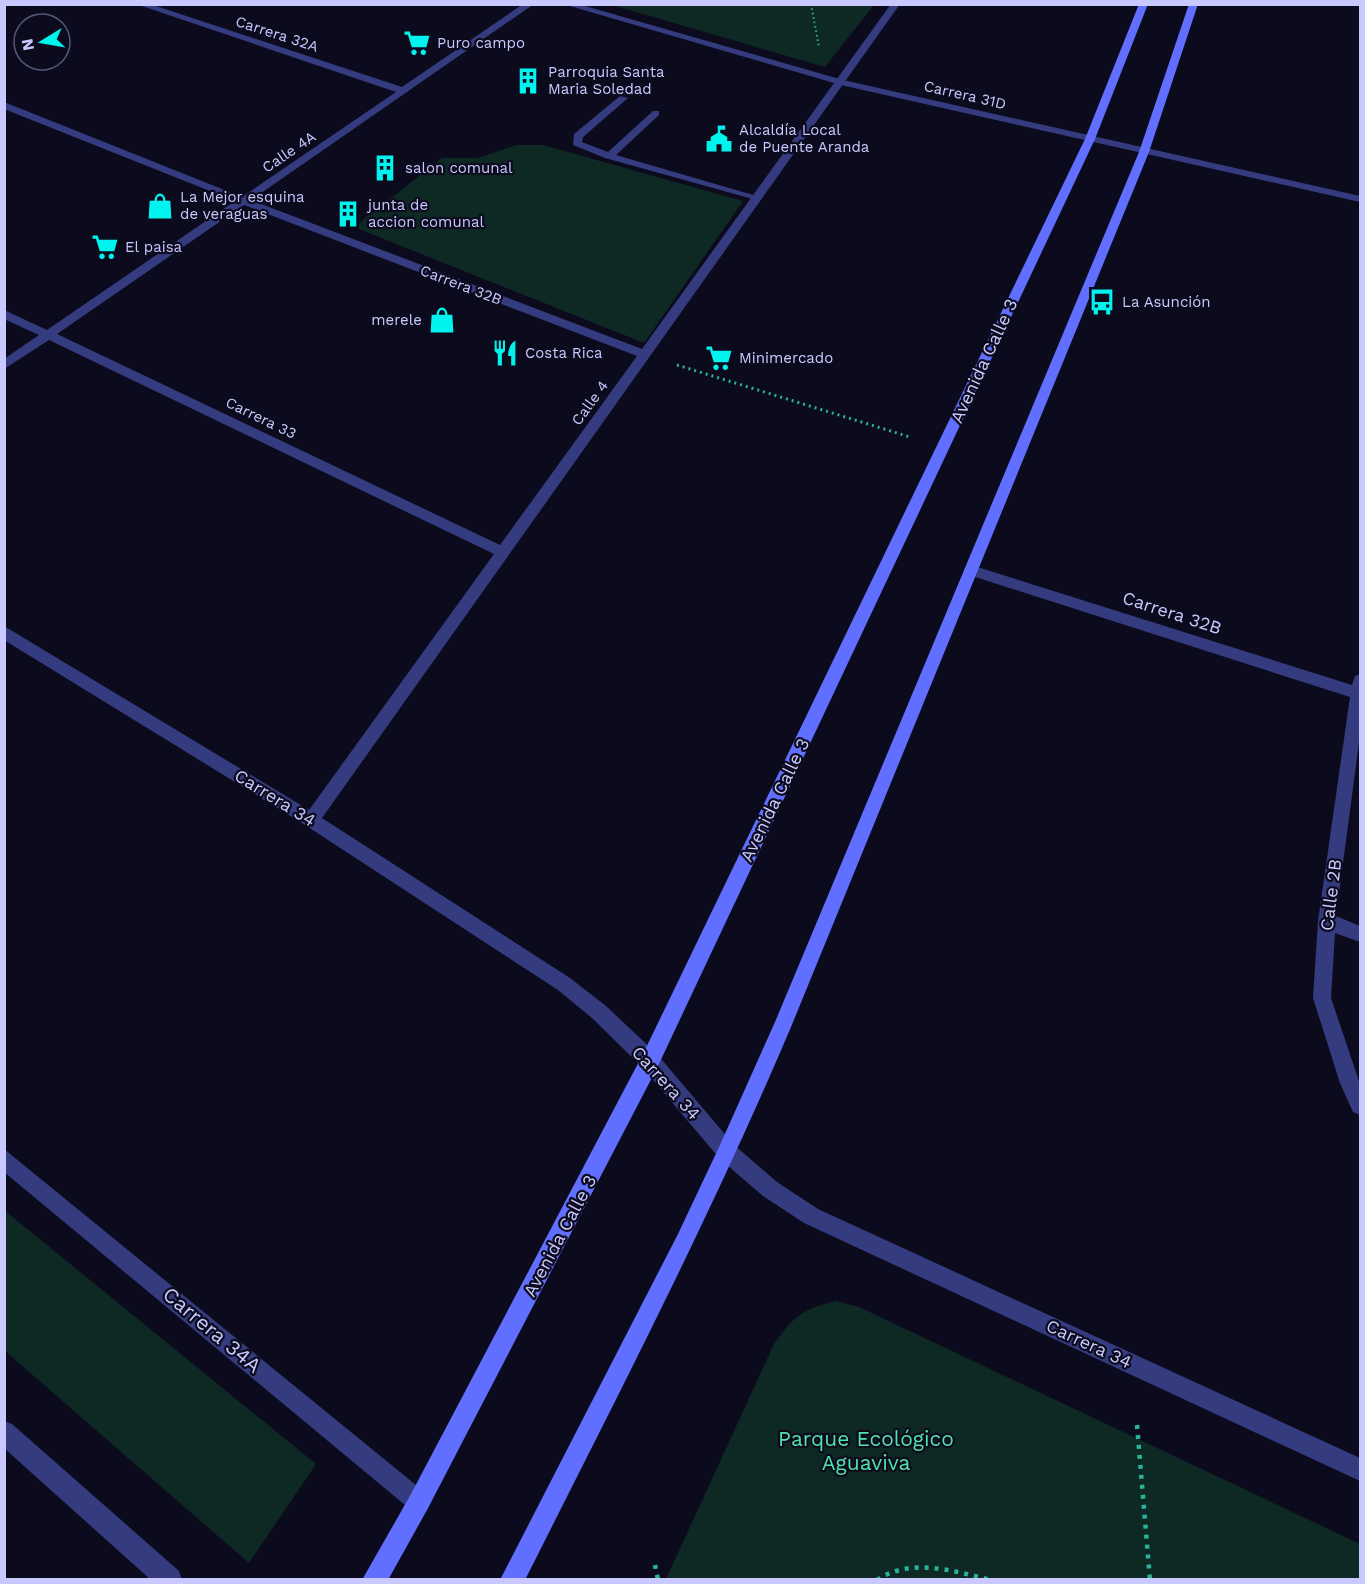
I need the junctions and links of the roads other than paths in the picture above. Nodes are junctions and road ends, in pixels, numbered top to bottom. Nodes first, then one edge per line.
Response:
1 (140, 4) edge
2 (530, 4) edge
3 (567, 4) edge
4 (896, 4) edge
5 (1143, 4) edge
6 (1194, 4) edge
7 (841, 82) junction
8 (404, 91) junction
9 (623, 98) dead end
10 (4, 105) edge
11 (656, 113) dead end
12 (1090, 139) junction
13 (1144, 152) junction
14 (609, 156) junction
15 (756, 199) junction
16 (1360, 199) edge
17 (244, 201) junction
18 (4, 314) edge
19 (50, 334) junction
20 (645, 355) junction
21 (4, 366) edge
22 (503, 552) junction
23 (971, 570) junction
24 (4, 632) edge
25 (1360, 689) edge
26 (311, 820) junction
27 (1327, 921) junction
28 (1360, 934) edge
29 (650, 1061) junction
30 (1360, 1105) edge
31 (727, 1152) junction
32 (4, 1159) edge
33 (4, 1432) edge
34 (1360, 1470) edge
35 (419, 1502) junction
36 (170, 1580) edge
37 (374, 1580) edge
38 (512, 1580) edge

1 - 8 street, Carrera 32A
2 - 8 street, Calle 4A
3 - 7 street, Carrera 31D
4 - 7 street, Calle 4
5 - 12 main road, Avenida Calle 3
6 - 13 main road
7 - 12 street, Carrera 31D
7 - 15 street, Calle 4
8 - 17 street, Calle 4A
9 - 14 street
10 - 17 street, Carrera 32B
11 - 14 street
12 - 13 street, Carrera 31D
12 - 29 main road, Avenida Calle 3
13 - 16 street, Carrera 31D
13 - 23 main road
14 - 15 street
15 - 20 street, Calle 4
17 - 19 street, Calle 4A
17 - 20 street, Carrera 32B
18 - 19 street, Carrera 33
19 - 21 street, Calle 4A
19 - 22 street, Carrera 33
20 - 22 street, Calle 4
22 - 26 street, Calle 4
23 - 25 street, Carrera 32B
23 - 31 main road
24 - 26 street, Carrera 34
25 - 27 street, Calle 2B
26 - 29 street, Carrera 34
27 - 28 street
27 - 30 street, Calle 2B
29 - 31 street, Carrera 34
29 - 35 main road, Avenida Calle 3
31 - 34 street, Carrera 34
31 - 38 main road
32 - 35 street, Carrera 34A
33 - 36 street
35 - 37 main road, Avenida Calle 3

